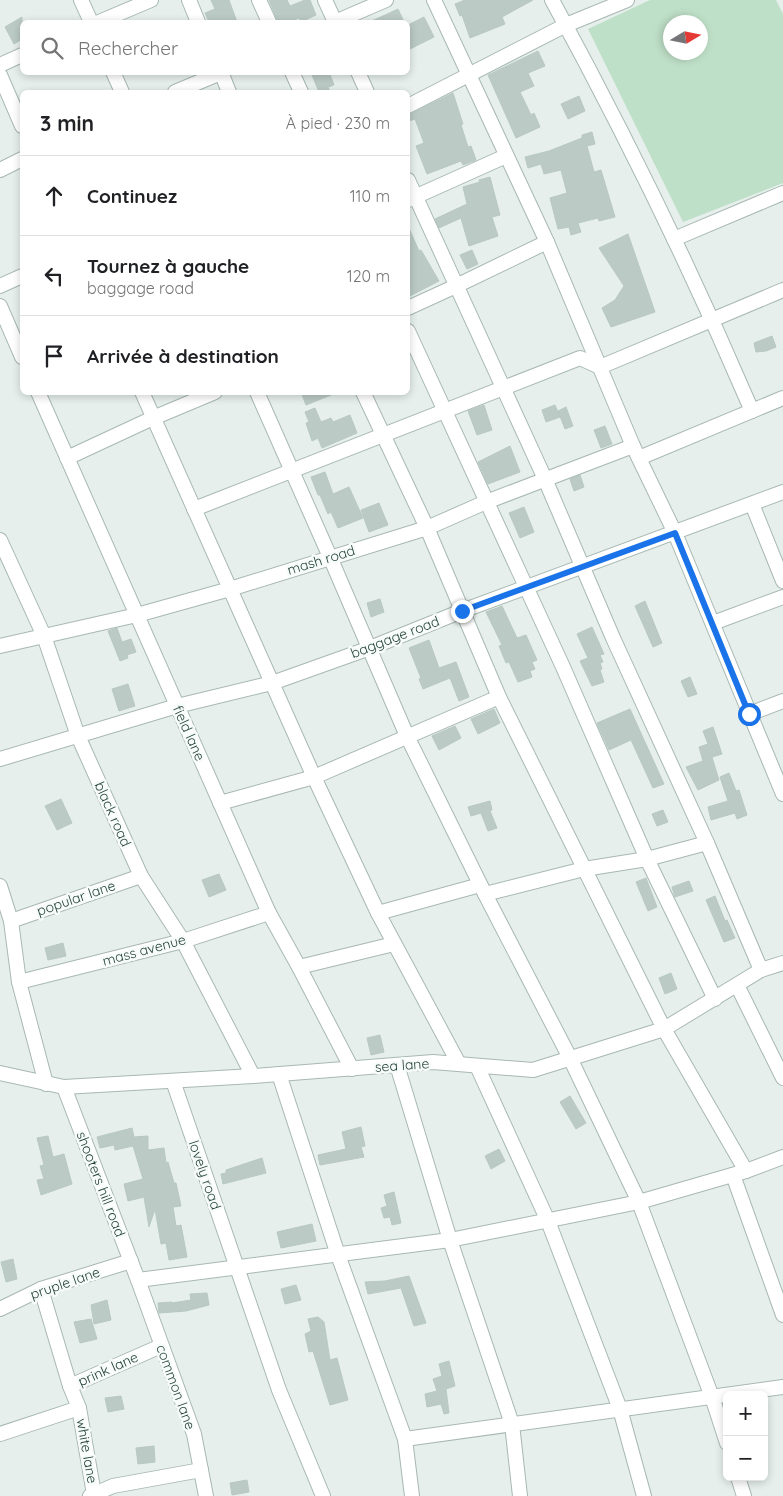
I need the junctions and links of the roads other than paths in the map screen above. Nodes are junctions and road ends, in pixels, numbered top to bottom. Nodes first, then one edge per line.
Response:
1 (81, 0) edge
2 (151, 0) edge
3 (188, 0) edge
4 (259, 0) edge
5 (325, 0) edge
6 (386, 0) edge
7 (434, 0) edge
8 (552, 0) edge
9 (627, 0) edge
10 (90, 20) edge
11 (103, 20) edge
12 (197, 20) edge
13 (268, 20) edge
14 (334, 20) edge
15 (340, 20) edge
16 (566, 25) junction
17 (20, 56) edge
18 (0, 65) edge
19 (0, 75) edge
20 (114, 75) edge
21 (216, 75) edge
22 (222, 75) edge
23 (293, 75) edge
24 (359, 75) edge
25 (469, 75) junction
26 (121, 90) edge
27 (180, 90) edge
28 (229, 90) edge
29 (300, 90) edge
30 (366, 90) edge
31 (410, 105) edge
32 (20, 121) edge
33 (506, 156) junction
34 (20, 160) edge
35 (0, 170) edge
36 (783, 193) edge
37 (411, 198) edge
38 (674, 239) junction
39 (547, 242) junction
40 (20, 277) edge
41 (0, 286) edge
42 (456, 286) junction
43 (783, 290) edge
44 (0, 306) edge
45 (410, 307) edge
46 (713, 320) junction
47 (410, 336) edge
48 (20, 352) edge
49 (600, 367) junction
50 (504, 388) junction
51 (39, 395) edge
52 (143, 395) edge
53 (208, 395) edge
54 (258, 395) edge
55 (364, 395) edge
56 (783, 398) edge
57 (443, 411) junction
58 (752, 411) junction
59 (154, 418) junction
60 (382, 435) junction
61 (636, 452) junction
62 (67, 458) junction
63 (292, 471) junction
64 (545, 480) junction
65 (783, 492) edge
66 (486, 502) junction
67 (752, 504) junction
68 (194, 509) junction
69 (427, 528) junction
70 (675, 533) junction
71 (0, 540) edge
72 (330, 557) junction
73 (582, 566) junction
74 (783, 581) edge
75 (526, 587) junction
76 (230, 589) junction
77 (783, 597) edge
78 (462, 611) junction
79 (137, 615) junction
80 (713, 623) junction
81 (44, 636) junction
82 (0, 646) edge
83 (370, 648) junction
84 (272, 683) junction
85 (499, 697) junction
86 (783, 701) edge
87 (177, 706) junction
88 (749, 714) junction
89 (78, 736) junction
90 (406, 736) junction
91 (0, 759) edge
92 (314, 777) junction
93 (783, 794) edge
94 (220, 803) junction
95 (707, 843) junction
96 (648, 859) junction
97 (584, 869) junction
98 (141, 876) junction
99 (0, 886) edge
100 (483, 889) junction
101 (269, 913) junction
102 (378, 914) junction
103 (11, 921) junction
104 (182, 941) junction
105 (394, 944) junction
106 (783, 963) edge
107 (299, 967) junction
108 (761, 970) junction
109 (18, 982) junction
110 (738, 985) junction
111 (715, 999) junction
112 (664, 1029) junction
113 (570, 1058) junction
114 (459, 1064) junction
115 (397, 1065) junction
116 (477, 1066) junction
117 (352, 1068) junction
118 (0, 1072) edge
119 (279, 1074) junction
120 (253, 1076) junction
121 (783, 1078) edge
122 (173, 1081) junction
123 (46, 1084) junction
124 (64, 1087) junction
125 (783, 1157) edge
126 (740, 1173) junction
127 (639, 1202) junction
128 (548, 1221) junction
129 (450, 1240) junction
130 (338, 1255) junction
131 (131, 1261) junction
132 (237, 1268) junction
133 (138, 1280) junction
134 (42, 1289) junction
135 (0, 1309) edge
136 (783, 1315) edge
137 (161, 1346) junction
138 (70, 1386) junction
139 (783, 1387) edge
140 (712, 1397) junction
141 (79, 1408) junction
142 (620, 1409) junction
143 (512, 1424) junction
144 (0, 1434) edge
145 (725, 1436) edge
146 (405, 1439) junction
147 (201, 1470) junction
148 (739, 1481) edge
149 (92, 1495) edge
150 (206, 1496) edge
151 (323, 1496) edge
152 (412, 1496) edge
153 (520, 1496) edge
154 (644, 1496) edge
155 (744, 1496) edge

1 - 10 street
2 - 11 street
3 - 12 street
4 - 13 street
5 - 14 street
6 - 15 street
7 - 25 street
8 - 16 street
9 - 16 street
16 - 25 street
16 - 38 street
17 - 18 street
19 - 32 street
20 - 26 street
21 - 27 street
22 - 28 street
23 - 29 street
24 - 30 street
25 - 31 street
25 - 33 street
33 - 37 street
33 - 39 street
34 - 35 street
36 - 38 street
37 - 42 street
38 - 46 street
39 - 42 street
39 - 49 street
40 - 41 street
42 - 45 street
42 - 50 street
43 - 46 street
44 - 48 street
46 - 49 street
46 - 58 street
47 - 57 street
49 - 50 street
49 - 61 street
50 - 57 street
50 - 64 street
51 - 62 street, field lane
52 - 59 street
53 - 59 street
54 - 63 street
55 - 60 street
56 - 58 street, mash road
57 - 60 street
57 - 66 street
58 - 61 street, mash road
59 - 62 street
59 - 68 street
60 - 63 street
60 - 69 street
61 - 64 street, mash road
61 - 70 street
62 - 79 street, field lane
63 - 68 street
63 - 72 street
64 - 66 street, mash road
64 - 73 street
65 - 67 street, baggage road
66 - 69 street, mash road
66 - 75 street
67 - 70 street, baggage road
67 - 74 street
68 - 76 street
69 - 72 street, mash road
69 - 78 street
70 - 73 street, baggage road
70 - 80 street
71 - 81 street, black road
72 - 76 street, mash road
72 - 83 street
73 - 75 street, baggage road
73 - 95 street
75 - 78 street, baggage road
75 - 96 street
76 - 79 street, mash road
76 - 84 street
77 - 80 street
78 - 83 street, baggage road
78 - 85 street
79 - 81 street, mash road
79 - 87 street, field lane
80 - 88 street
81 - 82 street, mash road
81 - 89 street, black road
83 - 84 street, baggage road
83 - 90 street
84 - 87 street, baggage road
84 - 92 street
85 - 90 street
85 - 97 street
86 - 88 street
87 - 89 street, baggage road
87 - 94 street, field lane
88 - 93 street
89 - 91 street, baggage road
89 - 98 street, black road
90 - 92 street
90 - 100 street
92 - 94 street
92 - 102 street
94 - 101 street, field lane
95 - 96 street
95 - 108 street
96 - 97 street
96 - 111 street
97 - 100 street
97 - 112 street
98 - 103 street, popular lane
98 - 104 street, black road
99 - 103 street
100 - 102 street
100 - 113 street
101 - 104 street, mass avenue
101 - 107 street, field lane
102 - 105 street
103 - 109 street
104 - 109 street, mass avenue
104 - 120 street, black road
105 - 107 street
105 - 114 street
106 - 108 street, sea lane
107 - 117 street, field lane
108 - 110 street, sea lane
109 - 123 street
110 - 111 street, sea lane
110 - 121 street
111 - 112 street, sea lane
112 - 113 street, sea lane
112 - 126 street
113 - 116 street, sea lane
113 - 127 street
114 - 115 street, sea lane
114 - 116 street, sea lane
115 - 117 street, sea lane
115 - 129 street
116 - 128 street
117 - 119 street, sea lane
118 - 123 street, sea lane
119 - 120 street, sea lane
119 - 130 street
120 - 122 street, sea lane
122 - 124 street, sea lane
122 - 132 street, lovely road
123 - 124 street, sea lane
124 - 131 street, shooters hill road
125 - 126 street
126 - 127 street
126 - 136 street
127 - 128 street
127 - 140 street
128 - 129 street
128 - 142 street
129 - 130 street
129 - 143 street
130 - 132 street
130 - 146 street
131 - 133 street, shooters hill road
131 - 134 street, pruple lane
132 - 133 street
132 - 151 street, lovely road
133 - 137 street, common lane
134 - 135 street, pruple lane
134 - 138 street
137 - 138 street, prink lane
137 - 147 street, common lane
138 - 141 street, prink lane
139 - 140 street
140 - 142 street
140 - 145 street
141 - 144 street, prink lane
141 - 149 street, white lane
142 - 143 street
142 - 154 street
143 - 146 street
143 - 153 street
146 - 152 street
147 - 149 street
147 - 150 street, common lane
148 - 155 street

